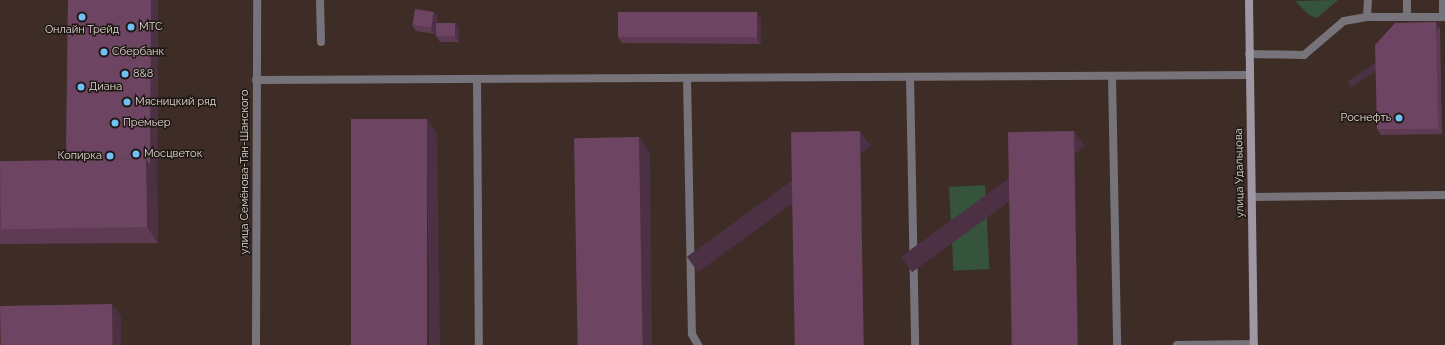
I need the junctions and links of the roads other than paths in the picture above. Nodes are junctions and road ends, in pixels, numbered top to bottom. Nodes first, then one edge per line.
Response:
1 (257, 0) edge
2 (320, 0) edge
3 (1249, 0) edge
4 (1368, 0) edge
5 (1407, 0) edge
6 (1443, 0) edge
7 (1367, 17) junction
8 (1407, 17) junction
9 (320, 42) dead end
10 (1249, 54) junction
11 (1249, 75) junction
12 (1112, 76) junction
13 (910, 77) junction
14 (687, 78) junction
15 (477, 79) junction
16 (256, 80) junction
17 (1445, 195) edge
18 (1252, 197) junction
19 (1254, 344) edge
20 (256, 345) edge
21 (479, 345) edge
22 (698, 345) edge
23 (915, 345) edge
24 (1117, 345) edge
25 (1177, 345) edge

1 - 16 street, улица Семёнова-Тян-Шанского
2 - 9 street
3 - 10 street, улица Удальцова
4 - 7 street
5 - 8 street
6 - 8 street
7 - 8 street
7 - 10 street
10 - 11 street, улица Удальцова
11 - 12 street
11 - 18 street, улица Удальцова
12 - 13 street
12 - 24 street
13 - 14 street
13 - 23 street
14 - 15 street
14 - 22 street
15 - 16 street
15 - 21 street
16 - 20 street, улица Семёнова-Тян-Шанского
17 - 18 street
18 - 19 street, улица Удальцова
19 - 25 street

